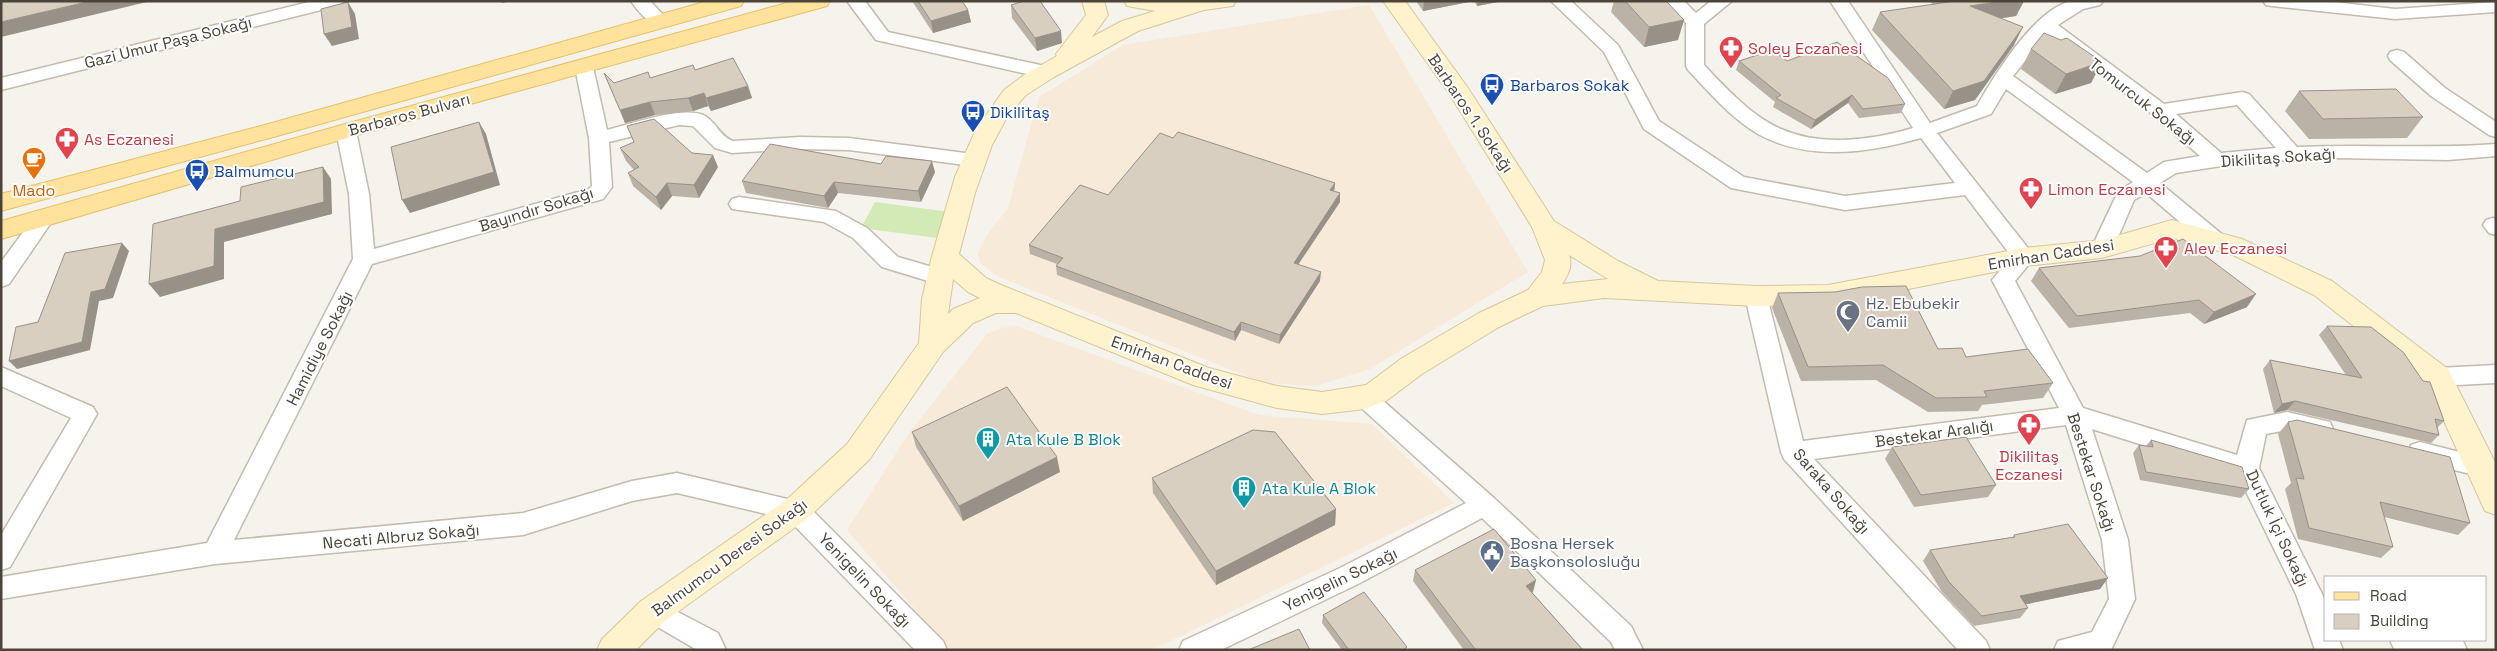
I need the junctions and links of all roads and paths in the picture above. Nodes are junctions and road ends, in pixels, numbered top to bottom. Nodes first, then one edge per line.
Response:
1 (335, 1) edge
2 (640, 1) edge
3 (733, 1) edge
4 (819, 1) edge
5 (856, 1) edge
6 (1093, 1) edge
7 (1122, 1) edge
8 (1135, 1) edge
9 (1225, 1) edge
10 (1394, 1) edge
11 (1560, 1) edge
12 (1674, 1) edge
13 (1724, 1) edge
14 (1839, 1) edge
15 (2272, 1) edge
16 (2381, 1) edge
17 (2089, 2) edge
18 (1196, 6) junction
19 (2496, 7) edge
20 (2396, 14) junction
21 (660, 21) junction
22 (1695, 22) junction
23 (2046, 25) junction
24 (1130, 26) junction
25 (2397, 56) dead end
26 (584, 67) junction
27 (1045, 72) junction
28 (2002, 77) junction
29 (1, 85) edge
30 (2160, 111) junction
31 (346, 131) junction
32 (2496, 131) edge
33 (1926, 132) junction
34 (599, 138) junction
35 (215, 146) junction
36 (2496, 150) edge
37 (2292, 154) junction
38 (973, 160) junction
39 (2216, 160) junction
40 (2147, 183) junction
41 (1969, 188) junction
42 (1, 204) edge
43 (739, 204) dead end
44 (45, 217) junction
45 (1545, 227) junction
46 (1, 230) edge
47 (2216, 241) junction
48 (2102, 249) junction
49 (2024, 257) junction
50 (364, 260) junction
51 (942, 267) junction
52 (1, 279) edge
53 (1664, 292) junction
54 (1756, 296) junction
55 (1538, 297) junction
56 (1016, 303) junction
57 (933, 345) junction
58 (2496, 374) edge
59 (1, 376) edge
60 (2438, 377) junction
61 (1365, 398) junction
62 (2075, 414) junction
63 (2342, 434) edge
64 (2398, 447) edge
65 (1793, 452) junction
66 (2482, 467) junction
67 (2247, 468) junction
68 (2494, 495) edge
69 (1485, 505) junction
70 (796, 510) junction
71 (215, 553) junction
72 (1, 559) edge
73 (1, 588) edge
74 (653, 611) junction
75 (2322, 622) edge
76 (2409, 641) edge
77 (2080, 648) edge
78 (614, 650) edge
79 (712, 650) edge
80 (933, 650) edge
81 (1193, 650) edge
82 (1629, 650) edge
83 (1976, 650) edge
84 (2453, 650) edge

1 - 29 street, Gazi Umur Paşa Sokağı
2 - 21 street
3 - 21 main road, Barbaros Bulvarı
4 - 26 main road, Barbaros Bulvarı
5 - 27 street
6 - 27 street
7 - 24 street
8 - 18 street
9 - 18 street
10 - 45 street, Barbaros 1. Sokağı
11 - 41 street
12 - 22 street
13 - 22 street
14 - 33 street
15 - 20 street
16 - 20 street
17 - 23 street
18 - 24 street
19 - 20 street
21 - 35 main road, Barbaros Bulvarı
22 - 33 street
23 - 28 street
23 - 30 street, Tomurcuk Sokağı
24 - 27 street
25 - 32 street
26 - 31 main road, Barbaros Bulvarı
26 - 34 street, Bayındır Sokağı
27 - 38 street
28 - 33 street
28 - 40 street
30 - 37 street
30 - 39 street, Tomurcuk Sokağı
31 - 44 main road, Barbaros Bulvarı
31 - 50 street
33 - 41 street
34 - 38 street
34 - 50 street, Bayındır Sokağı
35 - 42 main road, Barbaros Bulvarı
35 - 44 main road
36 - 37 street, Dikilitaş Sokağı
37 - 39 street, Dikilitaş Sokağı
38 - 51 street
39 - 40 street, Dikilitaş Sokağı
40 - 47 street
40 - 48 street, Dikilitaş Sokağı
41 - 49 street
43 - 51 street
44 - 46 main road, Barbaros Bulvarı
44 - 52 street
45 - 53 street
45 - 55 street
47 - 48 street, Emirhan Caddesi
47 - 60 street, Emirhan Caddesi
48 - 49 street, Emirhan Caddesi
49 - 54 street, Emirhan Caddesi
49 - 62 street, Bestekar Sokağı
50 - 71 street, Hamidiye Sokağı
51 - 56 street, Emirhan Caddesi
51 - 57 street
53 - 54 street, Emirhan Caddesi
53 - 55 street, Emirhan Caddesi
54 - 65 street, Saraka Sokağı
55 - 61 street, Emirhan Caddesi
56 - 57 street, Balmumcu Deresi Sokağı
56 - 61 street, Emirhan Caddesi
57 - 70 street, Balmumcu Deresi Sokağı
58 - 60 street
59 - 72 street
60 - 66 street, Emirhan Caddesi
61 - 69 street
62 - 65 street, Bestekar Aralığı
62 - 67 street
62 - 77 street, Bestekar Sokağı
63 - 67 street, Dutluk İçi Sokağı
64 - 66 street
65 - 83 street, Saraka Sokağı
66 - 68 street, Emirhan Caddesi
67 - 75 street, Dutluk İçi Sokağı
69 - 81 street, Yenigelin Sokağı
69 - 82 street
70 - 71 street, Necati Albruz Sokağı
70 - 74 street, Balmumcu Deresi Sokağı
70 - 80 street, Yenigelin Sokağı
71 - 73 street, Necati Albruz Sokağı
74 - 78 street, Balmumcu Deresi Sokağı
74 - 79 street
76 - 84 street

